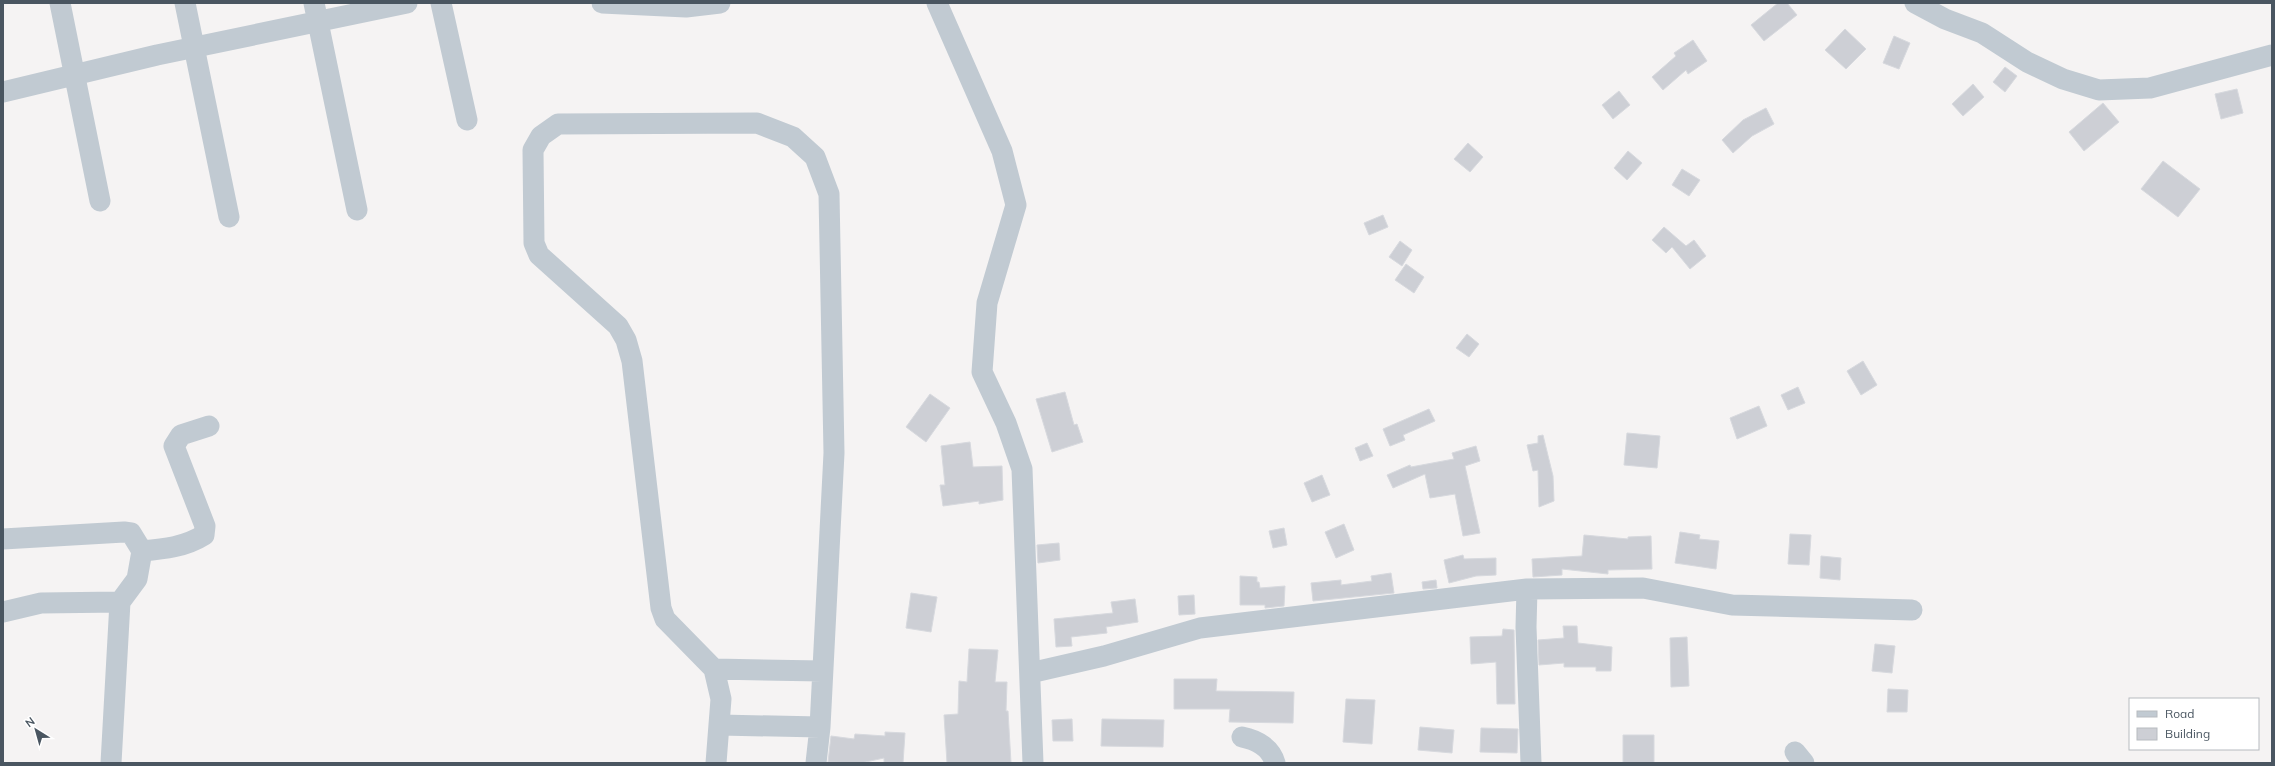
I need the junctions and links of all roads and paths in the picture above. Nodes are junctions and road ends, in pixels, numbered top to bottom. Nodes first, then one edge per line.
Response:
1 (60, 3) edge
2 (185, 3) edge
3 (407, 3) edge
4 (441, 3) edge
5 (602, 3) edge
6 (720, 3) edge
7 (937, 3) edge
8 (1924, 5) edge
9 (316, 12) edge
10 (194, 48) junction
11 (2272, 55) edge
12 (75, 75) junction
13 (3, 92) edge
14 (467, 120) dead end
15 (100, 201) dead end
16 (357, 210) dead end
17 (229, 217) dead end
18 (209, 426) dead end
19 (3, 539) edge
20 (142, 551) junction
21 (1527, 589) junction
22 (120, 602) junction
23 (1912, 610) dead end
24 (3, 612) edge
25 (714, 669) junction
26 (822, 671) junction
27 (1030, 673) junction
28 (720, 725) junction
29 (820, 727) junction
30 (1242, 737) dead end
31 (111, 763) edge
32 (716, 763) edge
33 (816, 763) edge
34 (1033, 763) edge
35 (1275, 763) edge
36 (1531, 763) edge

1 - 12 street
2 - 10 street
3 - 9 street
4 - 14 street
5 - 6 street
7 - 27 street
8 - 11 street
9 - 10 street
9 - 16 street
10 - 12 street
10 - 17 street
12 - 13 street
12 - 15 street
18 - 20 street
19 - 20 street
20 - 22 street
21 - 23 street
21 - 27 street
21 - 36 street
22 - 24 street
22 - 31 street
25 - 26 street
25 - 26 street
25 - 28 street
26 - 29 street
27 - 34 street
28 - 29 street
28 - 32 street
29 - 33 street
30 - 35 street

